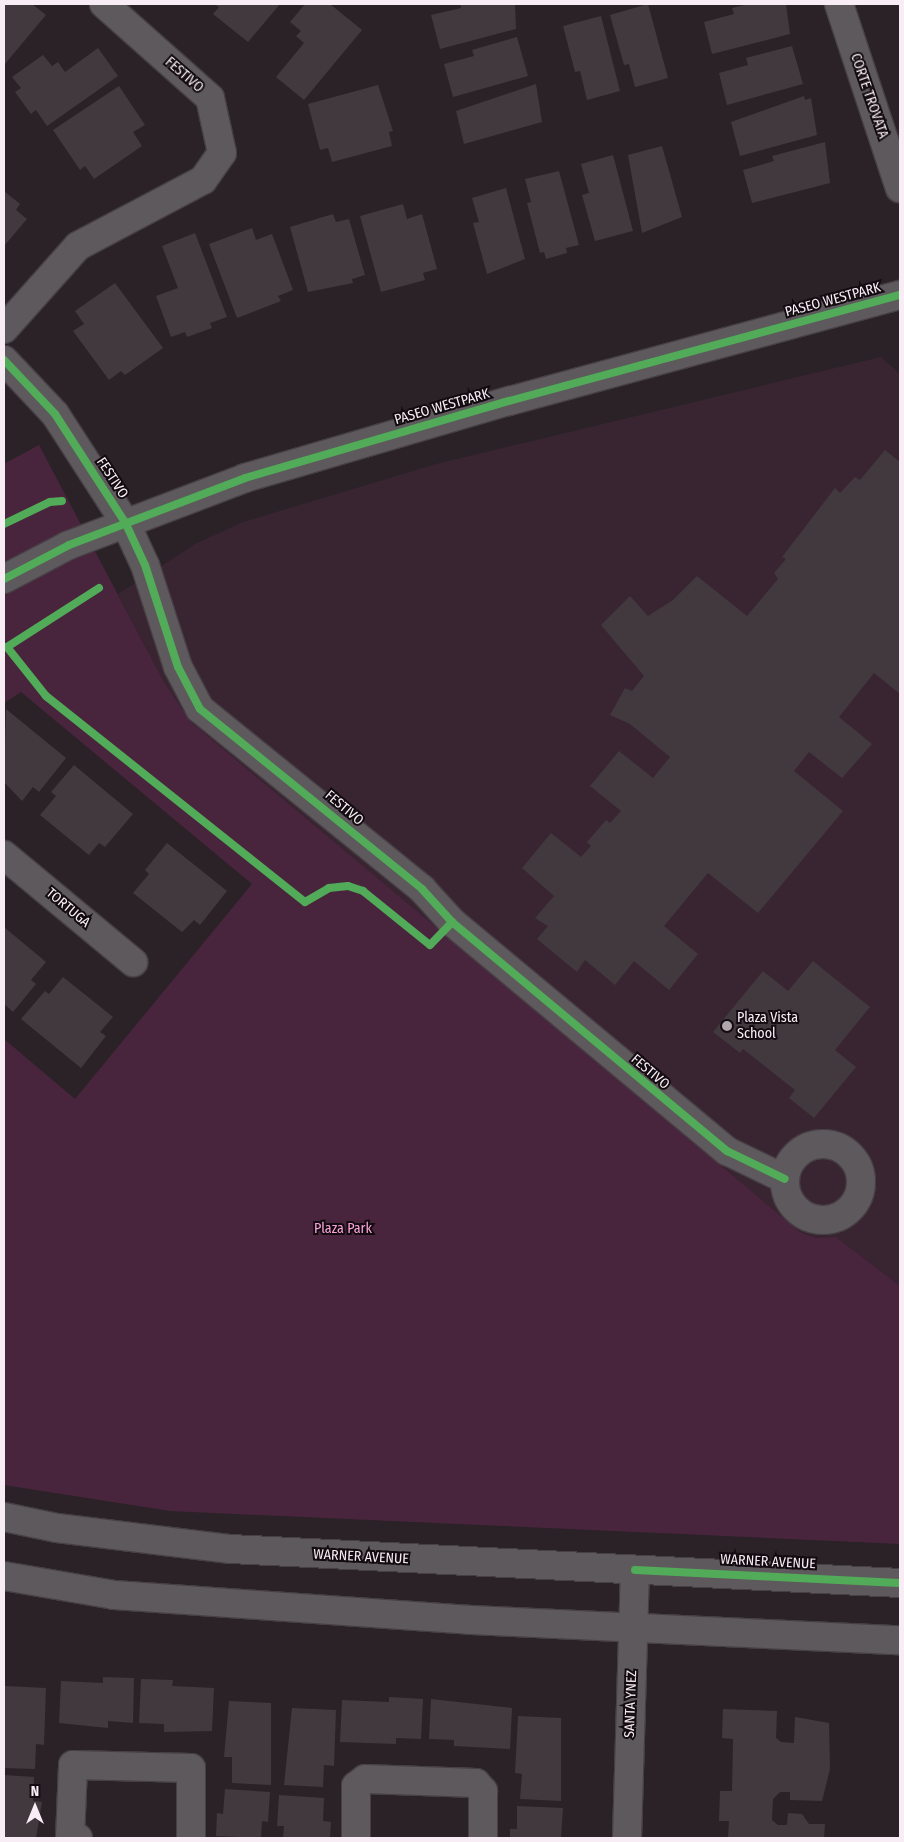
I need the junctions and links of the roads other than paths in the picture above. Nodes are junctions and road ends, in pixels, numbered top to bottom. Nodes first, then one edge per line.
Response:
1 (104, 4) edge
2 (839, 4) edge
3 (900, 188) edge
4 (900, 295) edge
5 (4, 329) edge
6 (4, 360) edge
7 (125, 522) junction
8 (4, 579) edge
9 (4, 855) edge
10 (133, 962) dead end
11 (785, 1180) dead end
12 (4, 1517) edge
13 (635, 1570) junction
14 (4, 1576) edge
15 (900, 1582) edge
16 (633, 1627) junction
17 (900, 1640) edge
18 (78, 1838) edge
19 (191, 1838) edge
20 (356, 1838) edge
21 (483, 1838) edge
22 (627, 1838) edge

1 - 5 street, FESTIVO
2 - 3 street, CORTE TROVATA
4 - 7 street, PASEO WESTPARK
6 - 7 street, FESTIVO
7 - 8 street, PASEO WESTPARK
7 - 11 street, FESTIVO
9 - 10 street, TORTUGA
12 - 13 street, WARNER AVENUE
13 - 15 street, WARNER AVENUE
13 - 16 street, SANTA YNEZ
14 - 16 street
16 - 17 street
16 - 22 street, SANTA YNEZ
18 - 19 street
20 - 21 street

